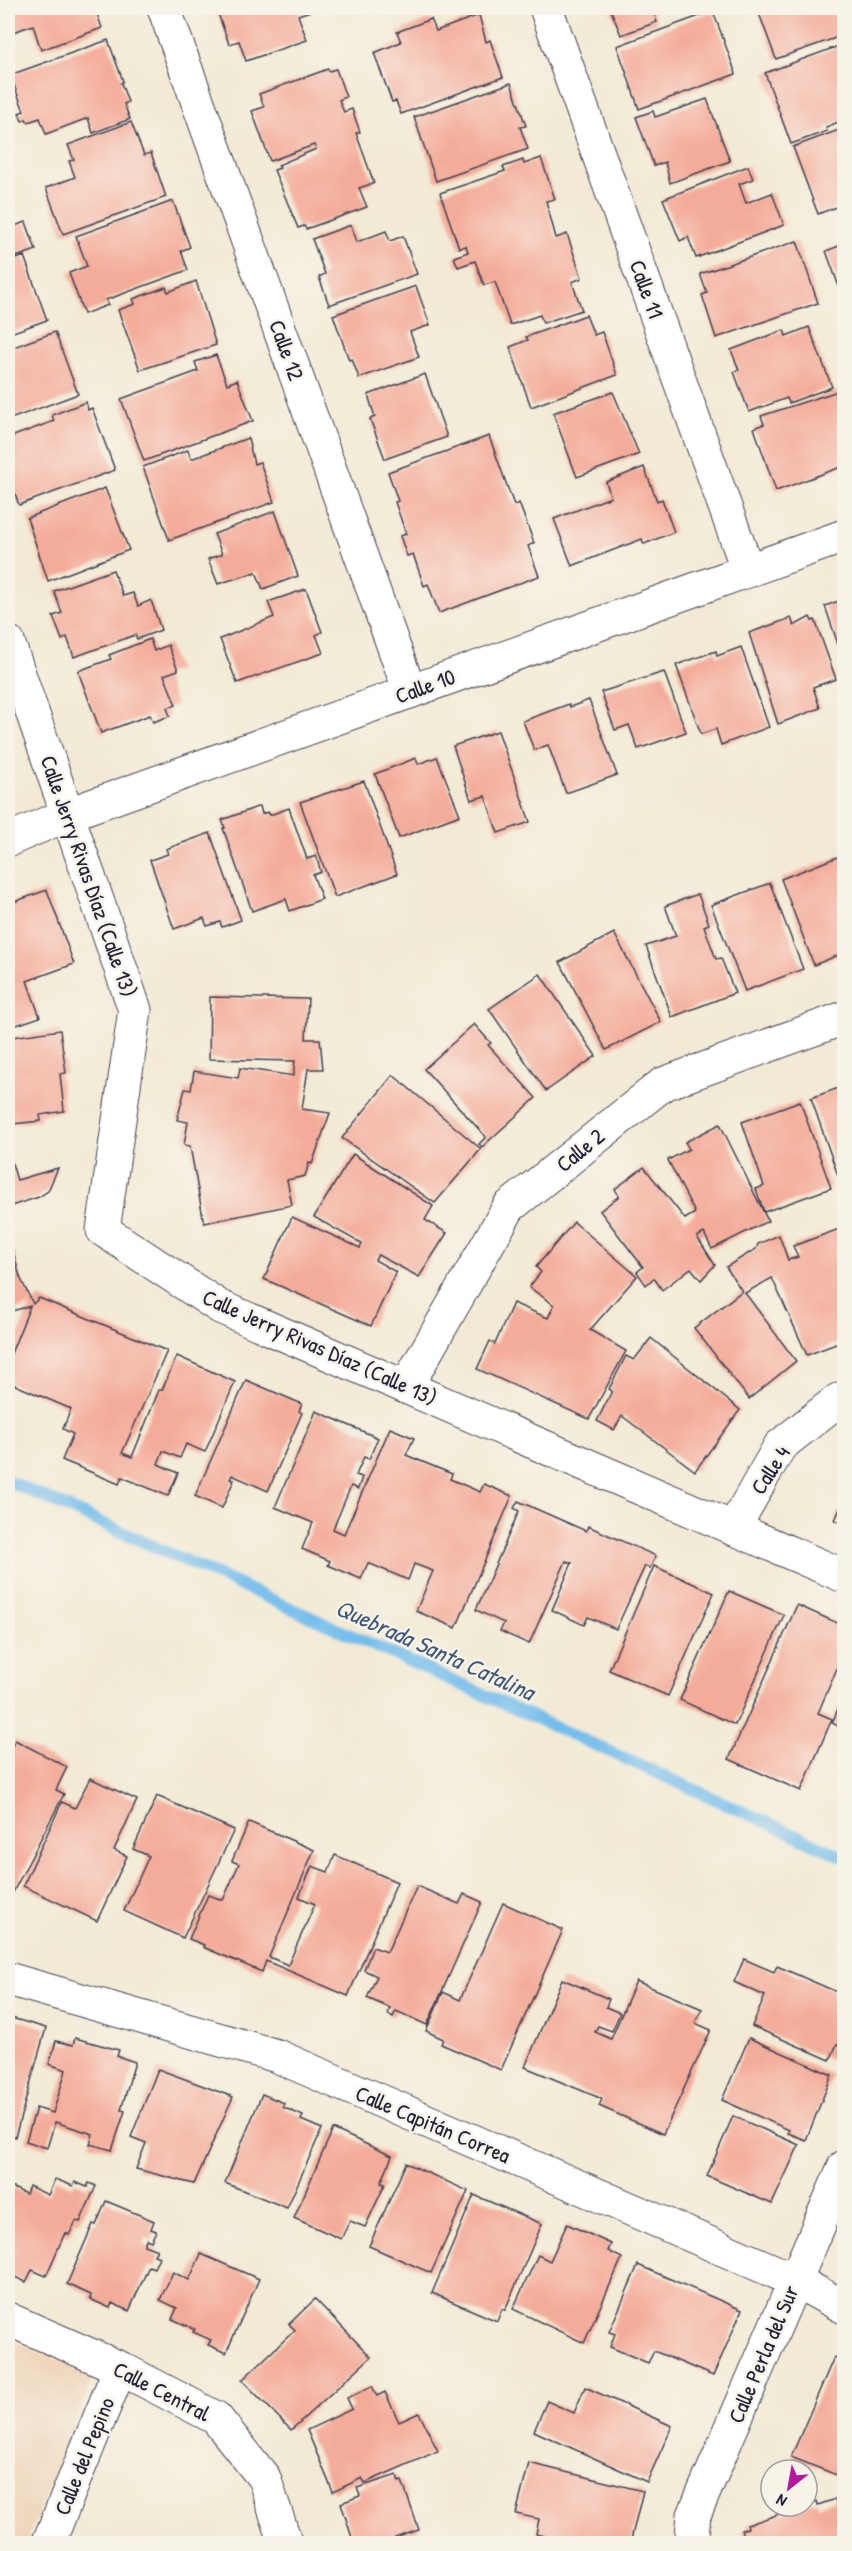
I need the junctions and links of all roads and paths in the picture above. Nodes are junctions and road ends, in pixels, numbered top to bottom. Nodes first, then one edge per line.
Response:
1 (164, 8) edge
2 (546, 8) edge
3 (844, 536) edge
4 (748, 571) junction
5 (8, 642) edge
6 (410, 692) junction
7 (69, 814) junction
8 (8, 840) edge
9 (844, 1018) edge
10 (406, 1387) junction
11 (844, 1398) edge
12 (733, 1528) junction
13 (844, 1576) edge
14 (8, 1979) edge
15 (844, 2167) edge
16 (794, 2280) junction
17 (844, 2307) edge
18 (8, 2319) edge
19 (120, 2368) junction
20 (48, 2544) edge
21 (286, 2544) edge
22 (692, 2544) edge

1 - 6 street, Calle 12
2 - 4 street, Calle 11
3 - 4 street, Calle 10
4 - 6 street, Calle 10
5 - 7 street, Calle Jerry Rivas Díaz (Calle 13)
6 - 7 street, Calle 10
7 - 8 street, Calle 10
7 - 10 street, Calle Jerry Rivas Díaz (Calle 13)
9 - 10 street, Calle 2
10 - 12 street, Calle Jerry Rivas Díaz (Calle 13)
11 - 12 street, Calle 4
12 - 13 street, Calle Jerry Rivas Díaz (Calle 13)
14 - 16 street, Calle Capitán Correa
15 - 16 street, Calle Perla del Sur
16 - 17 street, Calle Capitán Correa
16 - 22 street, Calle Perla del Sur
18 - 19 street, Calle Central
19 - 20 street, Calle del Pepino
19 - 21 street, Calle Central

